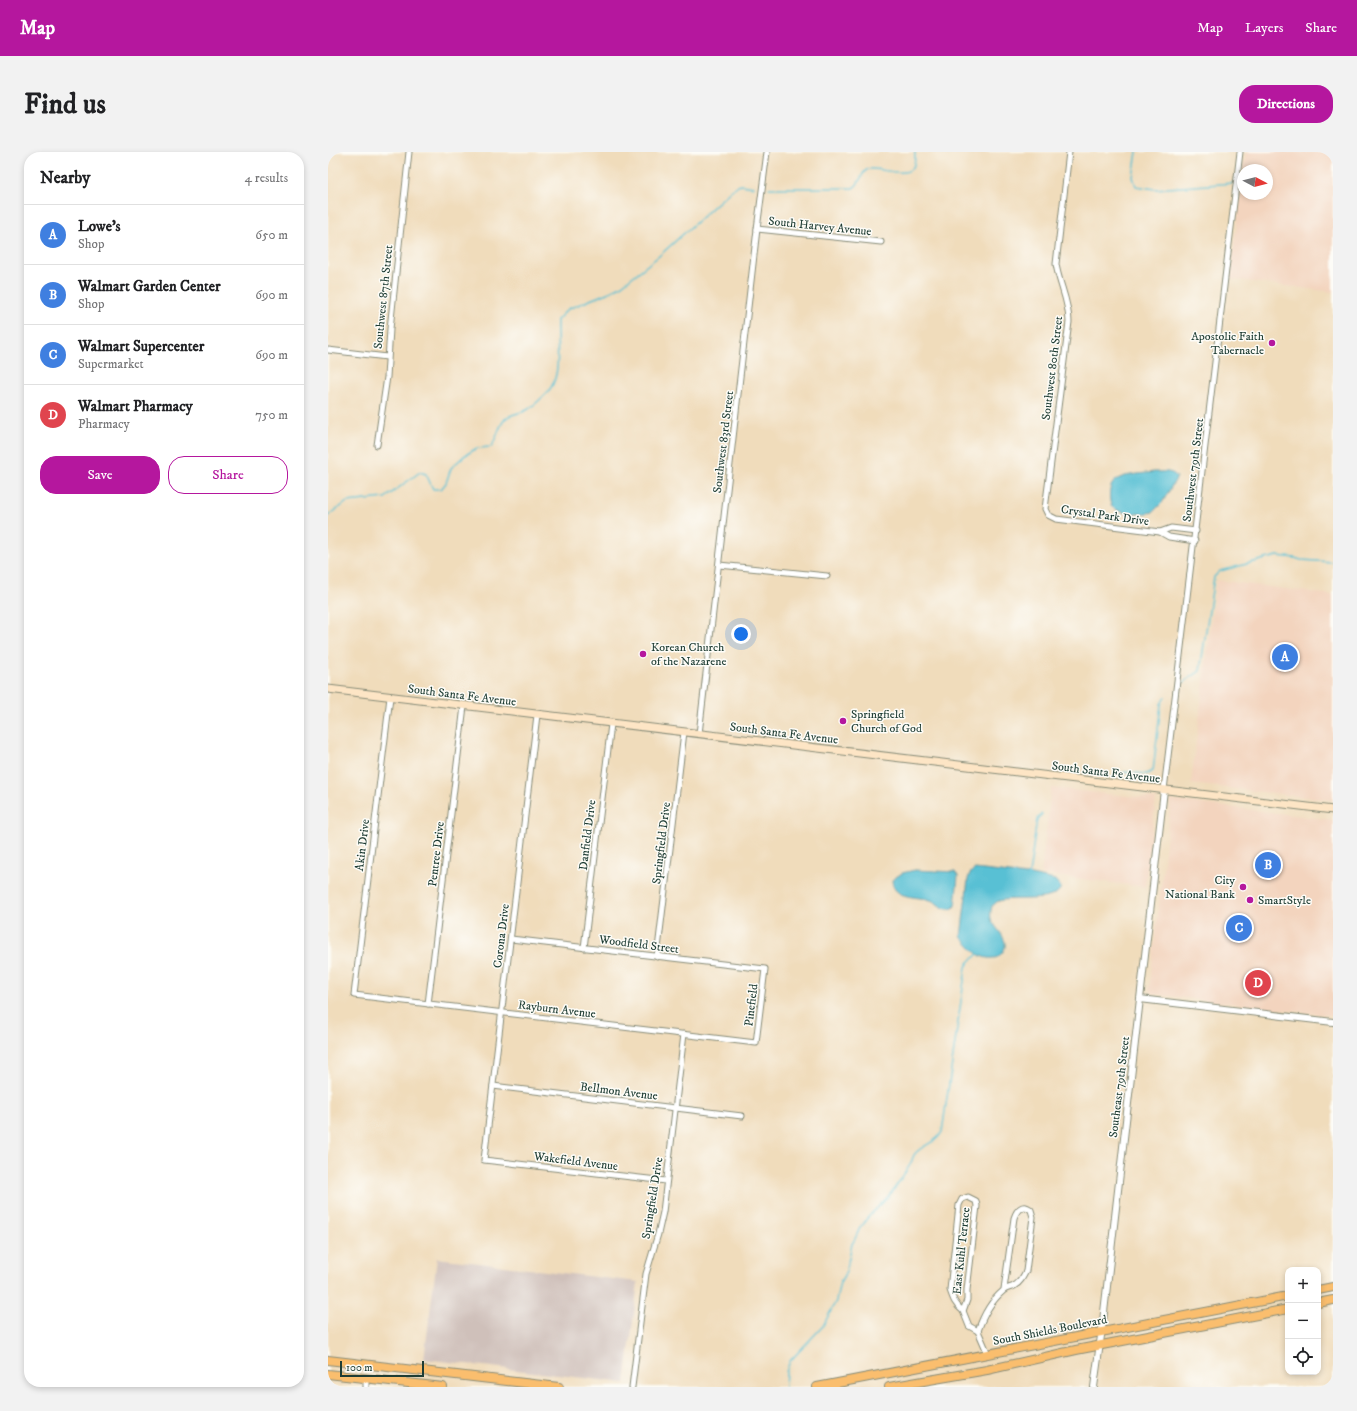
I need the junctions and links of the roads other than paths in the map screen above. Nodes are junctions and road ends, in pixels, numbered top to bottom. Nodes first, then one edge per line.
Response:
1 (409, 152) edge
2 (767, 152) edge
3 (1069, 152) edge
4 (1240, 152) edge
5 (757, 229) junction
6 (881, 242) dead end
7 (328, 350) edge
8 (387, 357) junction
9 (376, 445) dead end
10 (1048, 515) joint
11 (1196, 531) junction
12 (1160, 532) junction
13 (1194, 541) junction
14 (719, 565) junction
15 (827, 576) dead end
16 (328, 689) edge
17 (390, 697) junction
18 (464, 706) junction
19 (538, 715) junction
20 (611, 724) junction
21 (684, 732) junction
22 (699, 734) junction
23 (1164, 790) junction
24 (1333, 810) edge
25 (510, 939) junction
26 (584, 948) junction
27 (657, 957) junction
28 (765, 969) joint
29 (354, 995) joint
30 (1140, 999) junction
31 (428, 1004) junction
32 (502, 1012) junction
33 (1333, 1022) edge
34 (684, 1034) junction
35 (756, 1043) joint
36 (493, 1086) junction
37 (675, 1108) junction
38 (742, 1116) dead end
39 (484, 1160) joint
40 (666, 1181) junction
41 (1333, 1287) edge
42 (1004, 1289) junction
43 (1321, 1289) edge
44 (1285, 1297) edge
45 (1333, 1300) edge
46 (1321, 1302) edge
47 (1285, 1310) edge
48 (963, 1311) junction
49 (978, 1331) junction
50 (1101, 1332) junction
51 (1099, 1346) junction
52 (988, 1354) junction
53 (328, 1360) edge
54 (431, 1372) junction
55 (328, 1374) edge
56 (366, 1378) junction
57 (853, 1384) edge
58 (429, 1386) junction
59 (366, 1387) edge
60 (443, 1387) edge
61 (559, 1387) edge
62 (632, 1387) edge
63 (817, 1387) edge
64 (889, 1387) edge
65 (1094, 1387) edge

1 - 8 street, Southwest 87th Street
2 - 5 street, Southwest 83rd Street
3 - 10 street, Southwest 80th Street
4 - 11 street, Southwest 79th Street
5 - 6 street, South Harvey Avenue
5 - 14 street, Southwest 83rd Street
7 - 8 street
8 - 9 street, Southwest 87th Street
10 - 12 street, Crystal Park Drive
11 - 12 street, Crystal Park Drive
11 - 13 street, Southwest 79th Street
12 - 13 street, Crystal Park Drive
13 - 23 street, Southwest 79th Street
14 - 15 street
14 - 22 street, Southwest 83rd Street
16 - 17 main road, South Santa Fe Avenue
17 - 18 main road, South Santa Fe Avenue
17 - 29 street, Akin Drive
18 - 19 main road, South Santa Fe Avenue
18 - 31 street, Pentree Drive
19 - 20 main road, South Santa Fe Avenue
19 - 25 street, Corona Drive
20 - 21 main road, South Santa Fe Avenue
20 - 26 street, Danfield Drive
21 - 22 main road, South Santa Fe Avenue
21 - 27 street, Springfield Drive
22 - 23 main road, South Santa Fe Avenue
23 - 24 main road, South Santa Fe Avenue
23 - 30 street, Southeast 79th Street
25 - 26 street, Woodfield Street
25 - 32 street, Corona Drive
26 - 27 street, Woodfield Street
27 - 28 street, Woodfield Street
28 - 35 street, Pinefield
29 - 31 street, Rayburn Avenue
30 - 33 street
30 - 50 street, Southeast 79th Street
31 - 32 street, Rayburn Avenue
32 - 34 street, Rayburn Avenue
32 - 36 street, Corona Drive
34 - 35 street, Rayburn Avenue
34 - 37 street, Springfield Drive
36 - 37 street, Bellmon Avenue
36 - 39 street, Corona Drive
37 - 38 street, Bellmon Avenue
37 - 40 street, Springfield Drive
39 - 40 street, Wakefield Avenue
40 - 62 street, Springfield Drive
41 - 43 main road
42 - 42 street
42 - 49 street
44 - 50 main road, South Shields Boulevard
45 - 46 main road
47 - 51 main road, South Shields Boulevard
48 - 48 street, East Kuhl Terrace
48 - 49 street
49 - 52 street
50 - 51 street, Southeast 79th Street
50 - 52 main road, South Shields Boulevard
51 - 64 main road, South Shields Boulevard
51 - 65 street, Southeast 79th Street
52 - 57 main road, South Shields Boulevard
53 - 54 main road
54 - 58 main road
54 - 61 main road
55 - 56 main road
56 - 58 main road
56 - 59 street
57 - 63 main road, South Shields Boulevard
58 - 60 main road

